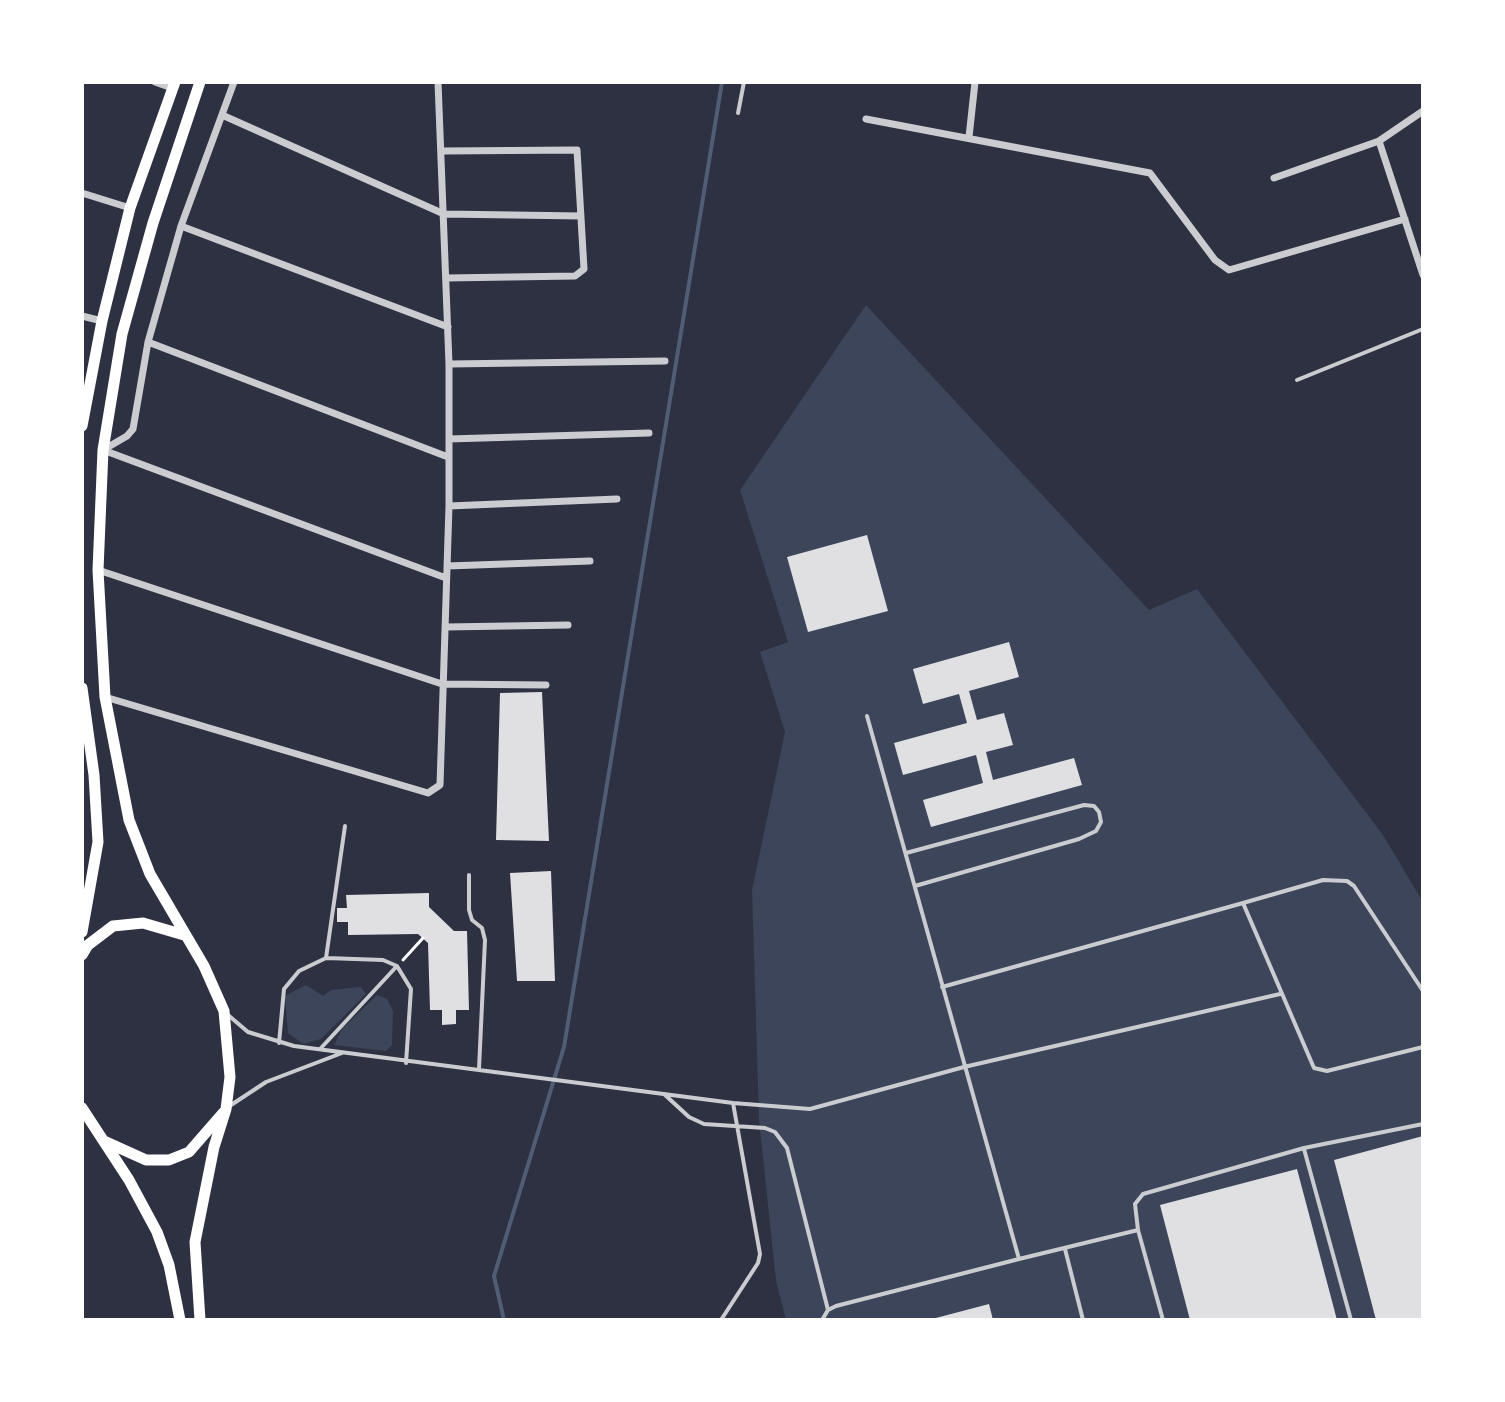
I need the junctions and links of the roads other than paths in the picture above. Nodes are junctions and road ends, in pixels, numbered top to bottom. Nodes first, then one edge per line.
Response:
1 (155, 82) edge
2 (200, 82) edge
3 (234, 82) edge
4 (438, 82) edge
5 (744, 82) edge
6 (975, 82) edge
7 (174, 85) edge
8 (1423, 111) edge
9 (738, 113) dead end
10 (222, 115) junction
11 (866, 119) dead end
12 (969, 137) junction
13 (1379, 141) junction
14 (443, 151) junction
15 (1274, 178) dead end
16 (82, 193) edge
17 (130, 208) junction
18 (444, 214) junction
19 (581, 216) junction
20 (1405, 219) junction
21 (181, 226) junction
22 (1423, 275) edge
23 (446, 278) junction
24 (82, 316) edge
25 (102, 321) junction
26 (448, 327) junction
27 (1423, 329) edge
28 (148, 342) junction
29 (665, 361) dead end
30 (449, 364) junction
31 (1297, 380) dead end
32 (82, 426) edge
33 (649, 433) dead end
34 (449, 439) junction
35 (103, 450) junction
36 (448, 457) junction
37 (617, 499) dead end
38 (449, 506) junction
39 (590, 561) dead end
40 (447, 566) junction
41 (98, 570) junction
42 (446, 578) junction
43 (568, 625) dead end
44 (446, 627) junction
45 (442, 684) junction
46 (546, 685) dead end
47 (82, 688) edge
48 (105, 697) junction
49 (867, 716) dead end
50 (345, 826) dead end
51 (906, 853) junction
52 (469, 875) dead end
53 (915, 886) junction
54 (1243, 903) junction
55 (82, 932) edge
56 (184, 935) junction
57 (82, 955) edge
58 (326, 958) junction
59 (397, 966) junction
60 (942, 987) junction
61 (1423, 991) edge
62 (1280, 994) junction
63 (224, 1011) junction
64 (279, 1043) junction
65 (1423, 1047) edge
66 (321, 1048) junction
67 (345, 1052) junction
68 (406, 1063) junction
69 (964, 1067) junction
70 (479, 1069) junction
71 (663, 1093) junction
72 (733, 1103) junction
73 (82, 1108) edge
74 (226, 1109) junction
75 (1423, 1124) edge
76 (737, 1128) junction
77 (100, 1139) junction
78 (1304, 1148) junction
79 (1138, 1230) junction
80 (1065, 1249) junction
81 (1019, 1259) junction
82 (828, 1310) junction
83 (180, 1320) edge
84 (200, 1320) edge
85 (721, 1320) edge
86 (822, 1320) edge
87 (1083, 1320) edge
88 (1163, 1320) edge
89 (1351, 1320) edge

1 - 7 street
2 - 35 main road
3 - 10 street
4 - 14 street
5 - 9 lane
6 - 12 street
7 - 17 main road
8 - 13 street
10 - 18 street
10 - 21 street
11 - 12 street
12 - 20 street
13 - 15 street
13 - 20 street
14 - 18 street
14 - 19 street
16 - 17 street
17 - 25 main road
18 - 19 street
18 - 23 street
19 - 23 street
20 - 22 street
21 - 26 street
21 - 28 street
23 - 26 street
24 - 25 street
25 - 32 main road
26 - 30 street
27 - 31 lane
28 - 35 street
28 - 36 street
29 - 30 street
30 - 34 street
33 - 34 street
34 - 36 street
35 - 41 main road
35 - 42 street
36 - 38 street
37 - 38 street
38 - 40 street
39 - 40 street
40 - 42 street
41 - 45 street
41 - 48 main road
42 - 44 street
43 - 44 street
44 - 45 street
45 - 46 street
45 - 48 street
47 - 55 main road
48 - 56 main road
49 - 51 lane
50 - 58 lane
51 - 53 lane
51 - 53 lane
52 - 70 lane
53 - 60 lane
54 - 60 lane
54 - 61 lane
54 - 62 lane
56 - 57 main road
56 - 63 main road
58 - 59 lane
58 - 64 lane
59 - 66 lane
59 - 68 lane
60 - 69 lane
62 - 65 lane
62 - 69 lane
63 - 64 lane
63 - 74 main road
64 - 66 lane
66 - 67 lane
67 - 68 lane
67 - 74 lane
68 - 70 lane
69 - 72 lane
69 - 81 lane
70 - 71 lane
71 - 72 lane
71 - 76 lane
72 - 76 lane
73 - 77 main road
74 - 77 main road
74 - 84 main road
75 - 78 lane
76 - 82 lane
76 - 85 lane
77 - 83 main road
78 - 79 lane
78 - 89 lane
79 - 80 lane
79 - 88 lane
80 - 81 lane
80 - 87 lane
81 - 82 lane
82 - 86 lane

